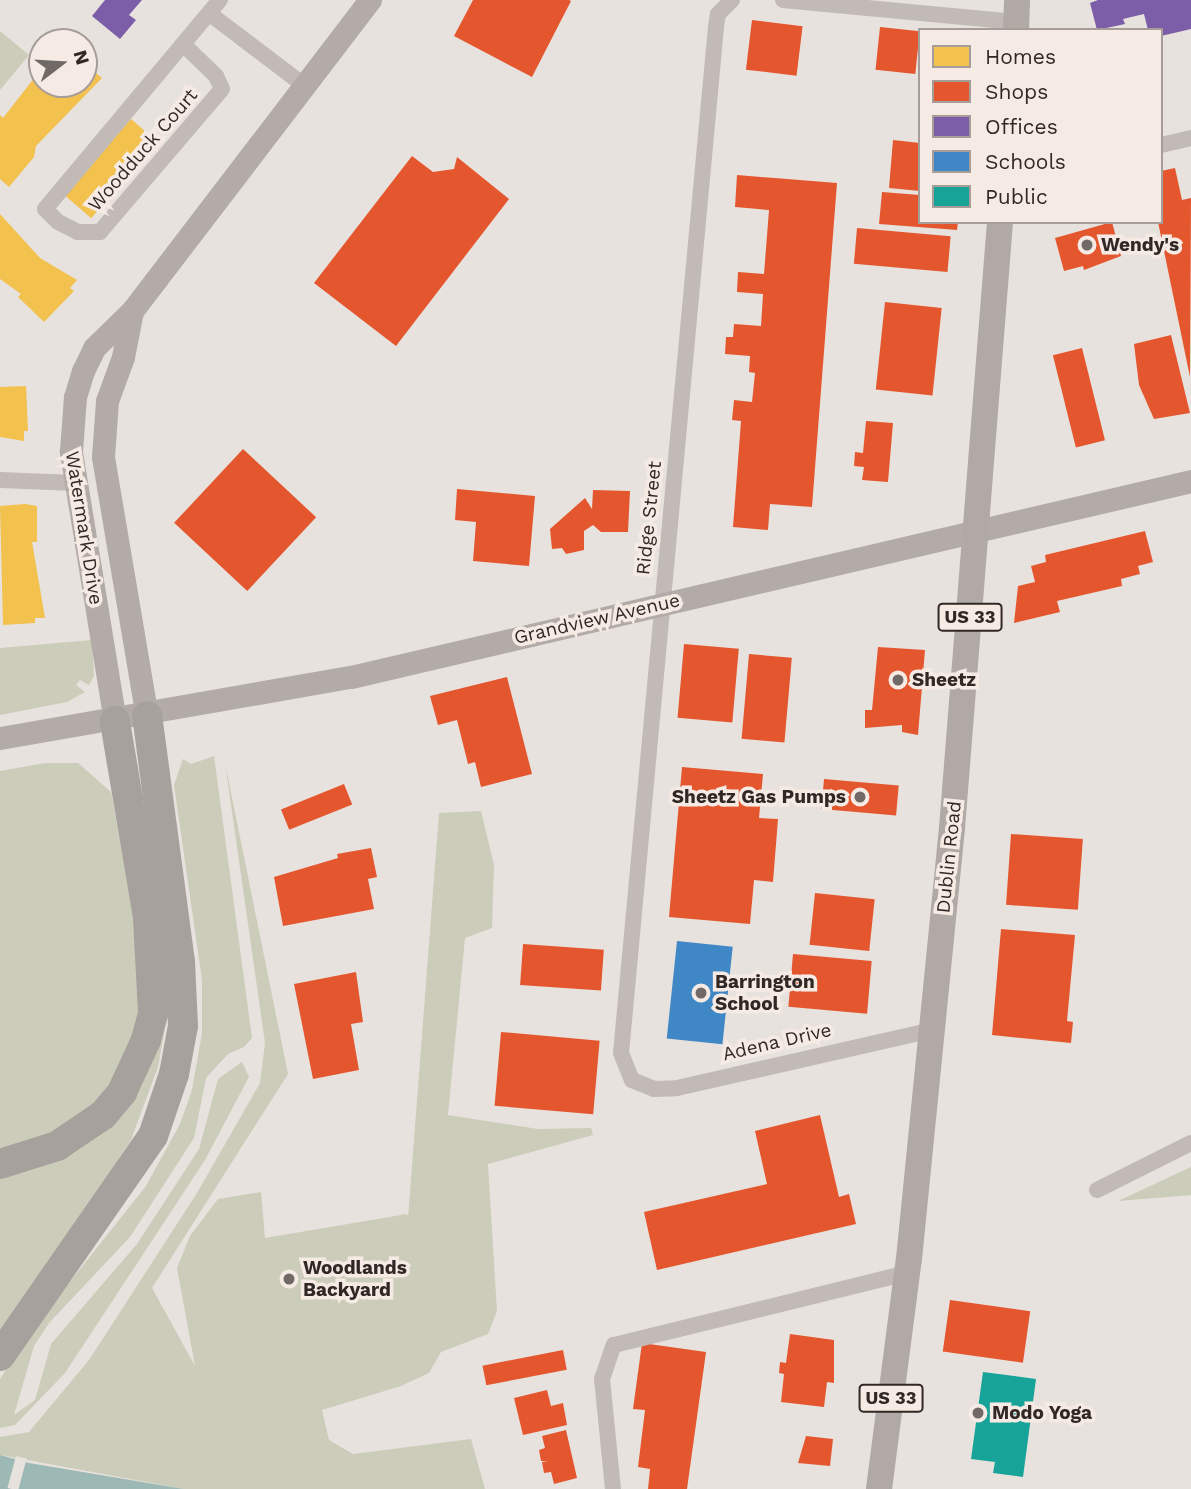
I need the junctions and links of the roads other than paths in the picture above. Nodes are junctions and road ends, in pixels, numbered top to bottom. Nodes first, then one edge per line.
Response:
1 (220, 0) edge
2 (370, 0) edge
3 (783, 0) edge
4 (728, 2) edge
5 (209, 14) junction
6 (1016, 17) edge
7 (184, 45) junction
8 (306, 87) junction
9 (1191, 138) edge
10 (1163, 145) edge
11 (1000, 224) edge
12 (132, 311) junction
13 (0, 480) edge
14 (1191, 481) edge
15 (75, 483) junction
16 (977, 530) junction
17 (660, 604) junction
18 (147, 716) junction
19 (115, 721) junction
20 (0, 738) edge
21 (933, 1030) junction
22 (632, 1080) joint
23 (1191, 1143) edge
24 (0, 1164) edge
25 (1097, 1190) dead end
26 (908, 1273) junction
27 (0, 1356) edge
28 (613, 1489) edge
29 (879, 1489) edge

1 - 5 street, Woodduck Court
2 - 8 street, Watermark Drive
3 - 6 street
4 - 17 street, Ridge Street
5 - 7 street, Woodduck Court
5 - 8 street
7 - 7 street, Woodduck Court
8 - 12 street, Watermark Drive
9 - 10 street
11 - 16 main road, Dublin Road / US 33
12 - 15 street, Watermark Drive
12 - 18 street, Watermark Drive
13 - 15 street
14 - 16 street, Grandview Avenue
15 - 19 street, Watermark Drive
16 - 17 street, Grandview Avenue
16 - 21 main road, Dublin Road / US 33
17 - 18 street, Grandview Avenue
17 - 22 street, Ridge Street
18 - 19 street, Grandview Avenue
18 - 27 highway
19 - 20 street, Grandview Avenue
19 - 24 highway
21 - 22 street, Adena Drive
21 - 26 main road, Dublin Road / US 33
23 - 25 street
26 - 28 street
26 - 29 main road, Dublin Road / US 33

